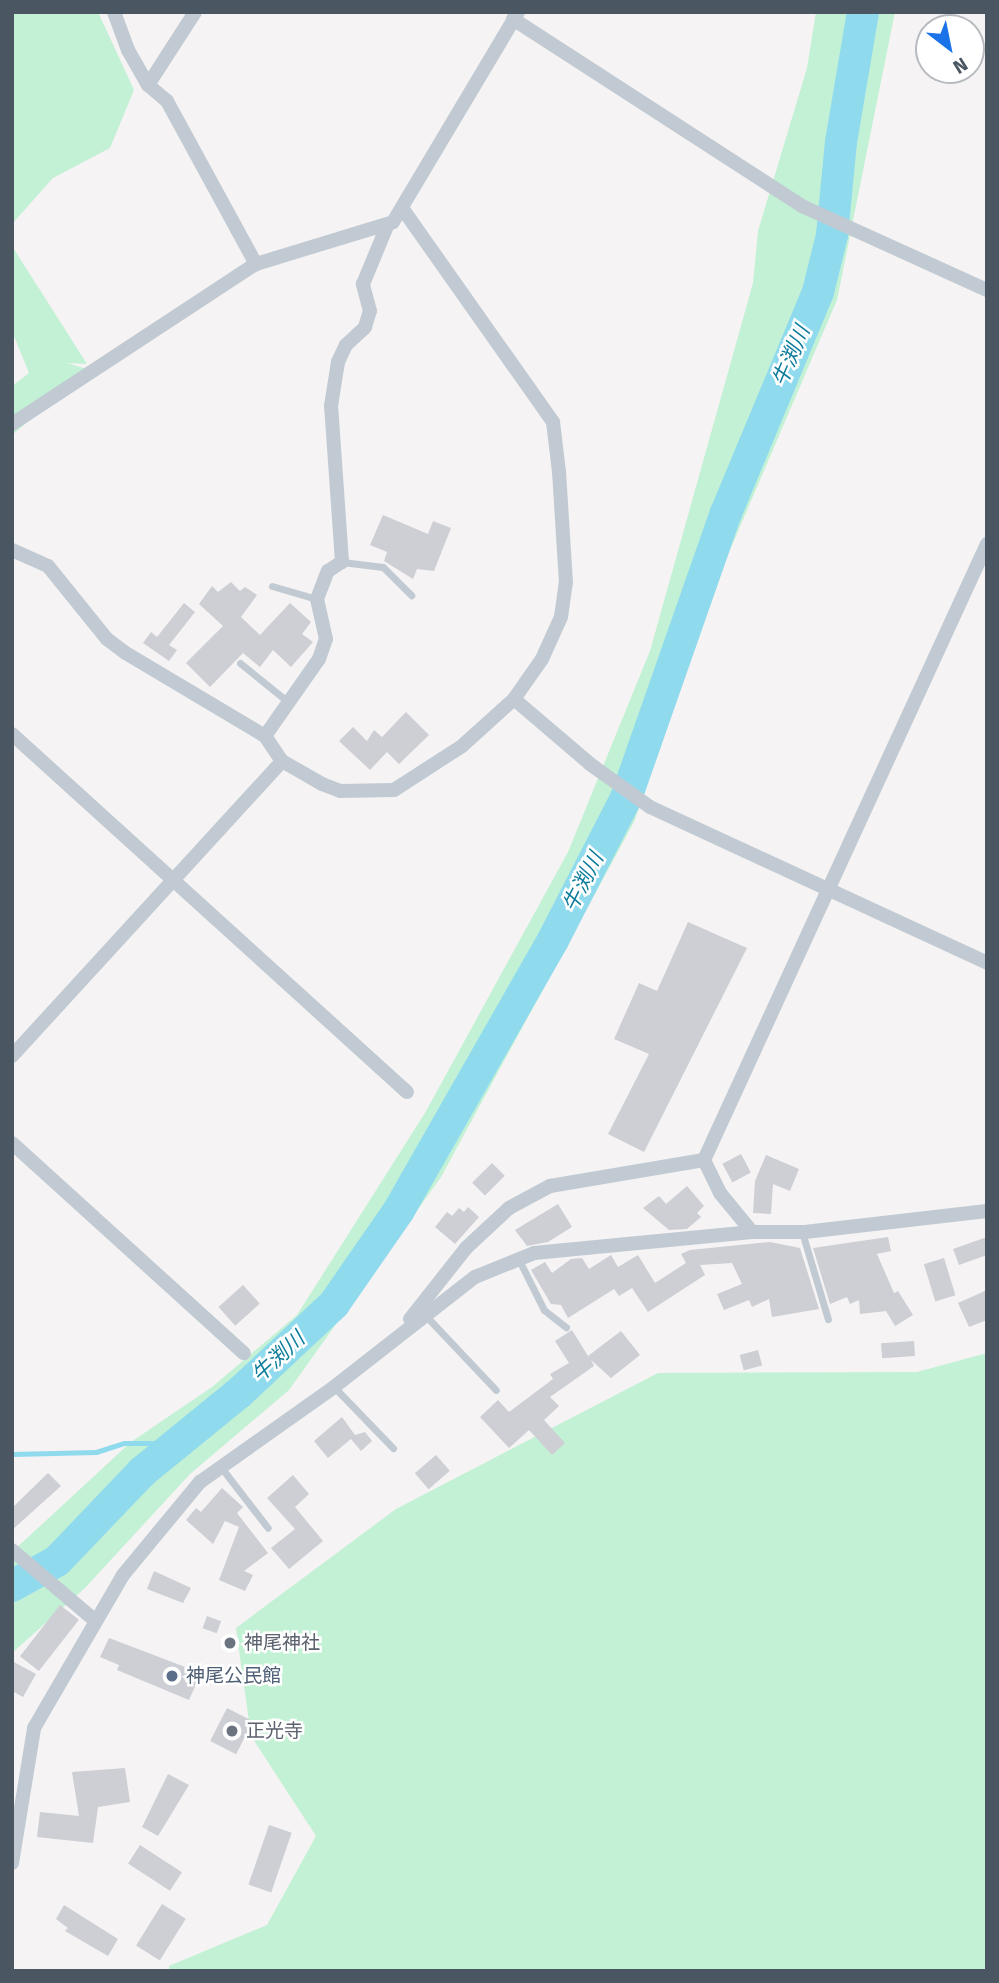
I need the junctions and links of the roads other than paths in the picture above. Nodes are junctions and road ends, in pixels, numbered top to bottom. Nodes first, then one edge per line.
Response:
1 (114, 12) edge
2 (195, 12) edge
3 (516, 16) edge
4 (148, 85) junction
5 (402, 208) junction
6 (387, 226) junction
7 (256, 264) junction
8 (987, 290) edge
9 (12, 424) edge
10 (987, 544) edge
11 (12, 550) edge
12 (342, 562) junction
13 (272, 586) dead end
14 (411, 595) dead end
15 (317, 598) junction
16 (240, 663) dead end
17 (514, 699) junction
18 (286, 701) junction
19 (12, 734) edge
20 (265, 736) junction
21 (282, 761) junction
22 (169, 879) junction
23 (828, 889) junction
24 (987, 963) edge
25 (12, 1056) edge
26 (407, 1092) dead end
27 (12, 1143) edge
28 (704, 1160) junction
29 (987, 1211) edge
30 (802, 1231) junction
31 (752, 1232) junction
32 (518, 1258) junction
33 (425, 1315) junction
34 (828, 1319) dead end
35 (566, 1327) dead end
36 (398, 1334) junction
37 (244, 1353) dead end
38 (334, 1387) junction
39 (496, 1390) dead end
40 (393, 1448) dead end
41 (220, 1466) junction
42 (268, 1528) dead end
43 (14, 1552) edge
44 (93, 1619) junction
45 (12, 1863) edge

1 - 4 street
2 - 4 street
3 - 5 street
3 - 8 street
4 - 7 street
5 - 6 street
5 - 17 street
6 - 7 street
6 - 12 street
7 - 9 street
10 - 23 street
11 - 20 street
12 - 14 lane
12 - 15 street
13 - 15 lane
15 - 18 street
16 - 18 lane
17 - 21 street
17 - 23 street
18 - 20 street
19 - 22 street
20 - 21 street
21 - 22 street
22 - 25 street
22 - 26 street
23 - 24 street
23 - 28 street
27 - 37 street
28 - 31 street
28 - 36 street
29 - 30 street
30 - 31 street
30 - 34 lane
31 - 32 street
32 - 33 street
32 - 35 lane
33 - 36 street
33 - 39 lane
36 - 38 street
38 - 40 lane
38 - 41 street
41 - 42 lane
41 - 44 street
43 - 44 street
44 - 45 street

